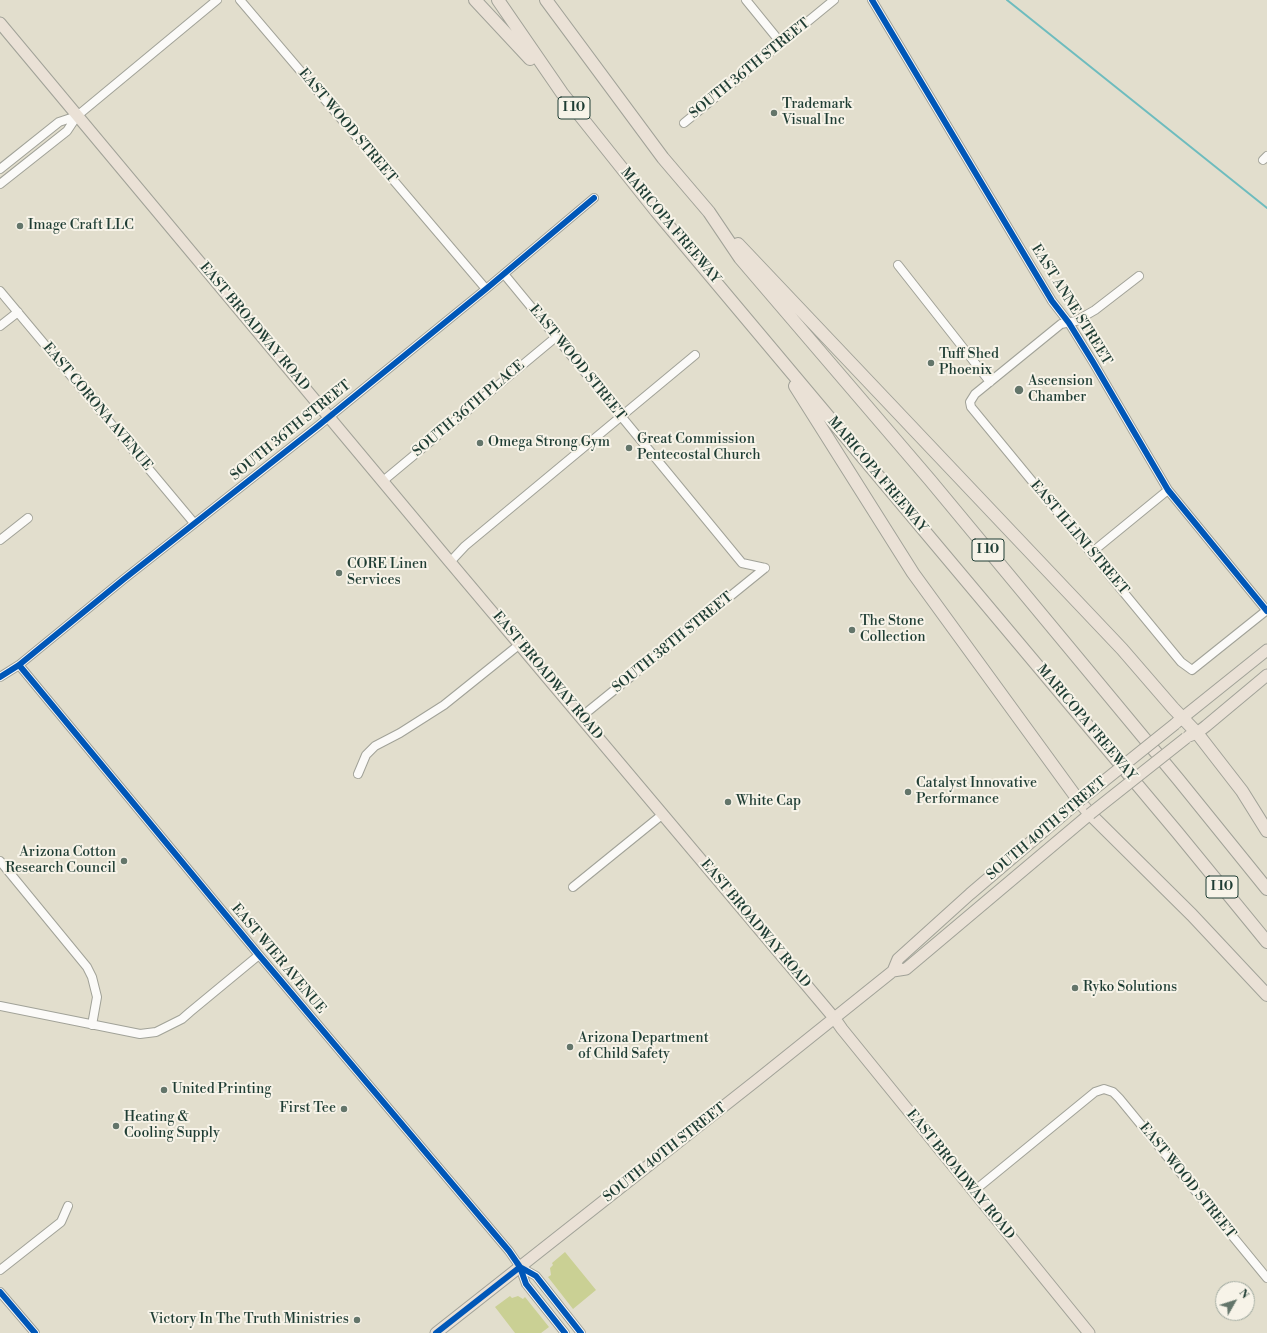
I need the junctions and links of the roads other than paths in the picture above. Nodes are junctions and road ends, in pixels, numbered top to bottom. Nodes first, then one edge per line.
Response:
1 (217, 0) edge
2 (240, 0) edge
3 (475, 0) edge
4 (498, 0) edge
5 (546, 0) edge
6 (555, 0) edge
7 (746, 0) edge
8 (834, 0) edge
9 (872, 0) edge
10 (0, 23) edge
11 (565, 25) junction
12 (781, 43) junction
13 (558, 87) junction
14 (78, 116) junction
15 (684, 123) dead end
16 (0, 169) edge
17 (0, 184) edge
18 (594, 198) dead end
19 (709, 212) junction
20 (898, 265) dead end
21 (504, 274) junction
22 (1139, 276) dead end
23 (486, 289) junction
24 (0, 291) edge
25 (18, 312) junction
26 (1069, 323) junction
27 (0, 326) edge
28 (556, 337) junction
29 (768, 344) junction
30 (695, 355) dead end
31 (990, 382) junction
32 (329, 417) junction
33 (621, 417) junction
34 (383, 481) junction
35 (1168, 490) junction
36 (28, 518) dead end
37 (194, 524) junction
38 (0, 540) edge
39 (1091, 553) junction
40 (450, 562) junction
41 (765, 568) joint
42 (1267, 610) edge
43 (520, 644) junction
44 (1267, 650) edge
45 (19, 665) junction
46 (1267, 675) edge
47 (0, 677) edge
48 (581, 717) junction
49 (1179, 720) junction
50 (1191, 735) junction
51 (358, 774) dead end
52 (1079, 801) junction
53 (663, 814) junction
54 (1090, 814) junction
55 (1267, 831) edge
56 (0, 861) edge
57 (573, 887) dead end
58 (1267, 890) edge
59 (1267, 942) edge
60 (259, 955) junction
61 (893, 972) junction
62 (1267, 995) edge
63 (0, 1006) edge
64 (835, 1019) junction
65 (92, 1025) junction
66 (974, 1191) junction
67 (68, 1206) dead end
68 (520, 1267) junction
69 (0, 1270) edge
70 (1267, 1278) edge
71 (0, 1292) edge
72 (35, 1333) edge
73 (436, 1333) edge
74 (565, 1333) edge
75 (581, 1333) edge
76 (1089, 1333) edge

1 - 14 street
2 - 23 street, EAST WOOD STREET
3 - 13 highway
4 - 13 highway, MARICOPA FREEWAY / I 10
5 - 11 highway, I 10
6 - 11 highway
7 - 12 street
8 - 12 street, SOUTH 36TH STREET
9 - 26 street, EAST ANNE STREET
10 - 14 main road, EAST BROADWAY ROAD
11 - 19 highway, I 10
12 - 15 street, SOUTH 36TH STREET
13 - 29 highway, MARICOPA FREEWAY / I 10
14 - 16 street
14 - 17 street
14 - 32 main road, EAST BROADWAY ROAD
18 - 21 street, SOUTH 36TH STREET
19 - 49 highway
19 - 58 highway, I 10
20 - 31 street
21 - 23 street, SOUTH 36TH STREET
21 - 28 street, EAST WOOD STREET
22 - 26 street
23 - 32 street, SOUTH 36TH STREET
24 - 25 street, EAST CORONA AVENUE
25 - 27 street
25 - 37 street, EAST CORONA AVENUE
26 - 31 street
26 - 35 street, EAST ANNE STREET
28 - 33 street, EAST WOOD STREET
28 - 34 street, SOUTH 36TH PLACE
29 - 52 highway
29 - 59 highway, MARICOPA FREEWAY / I 10
30 - 33 street
31 - 39 street, EAST ILLINI STREET
32 - 34 main road, EAST BROADWAY ROAD
32 - 37 street, SOUTH 36TH STREET
33 - 40 street
33 - 41 street, EAST WOOD STREET
34 - 40 main road, EAST BROADWAY ROAD
35 - 39 street
35 - 42 street, EAST ANNE STREET
36 - 38 street
37 - 45 street, SOUTH 36TH STREET
39 - 42 street, EAST ILLINI STREET
40 - 43 main road, EAST BROADWAY ROAD
41 - 48 street, SOUTH 38TH STREET
43 - 48 main road, EAST BROADWAY ROAD
43 - 51 street
44 - 49 main road, SOUTH 40TH STREET
45 - 47 street, SOUTH 36TH STREET
45 - 60 street, EAST WIER AVENUE
46 - 50 main road, SOUTH 40TH STREET
48 - 53 main road, EAST BROADWAY ROAD
49 - 50 highway
49 - 52 main road, SOUTH 40TH STREET, bridge
50 - 54 main road, SOUTH 40TH STREET, bridge
50 - 55 highway
52 - 54 highway
52 - 61 main road, SOUTH 40TH STREET
53 - 57 street
53 - 64 main road, EAST BROADWAY ROAD
54 - 61 main road, SOUTH 40TH STREET
54 - 62 highway
56 - 65 street
60 - 65 street
60 - 68 street, EAST WIER AVENUE
61 - 64 main road, SOUTH 40TH STREET
63 - 65 street
64 - 66 main road, EAST BROADWAY ROAD
64 - 68 main road, SOUTH 40TH STREET
66 - 70 street, EAST WOOD STREET
66 - 76 main road, EAST BROADWAY ROAD
67 - 69 street
68 - 73 main road, SOUTH 40TH STREET
68 - 74 street
68 - 75 street
71 - 72 street

